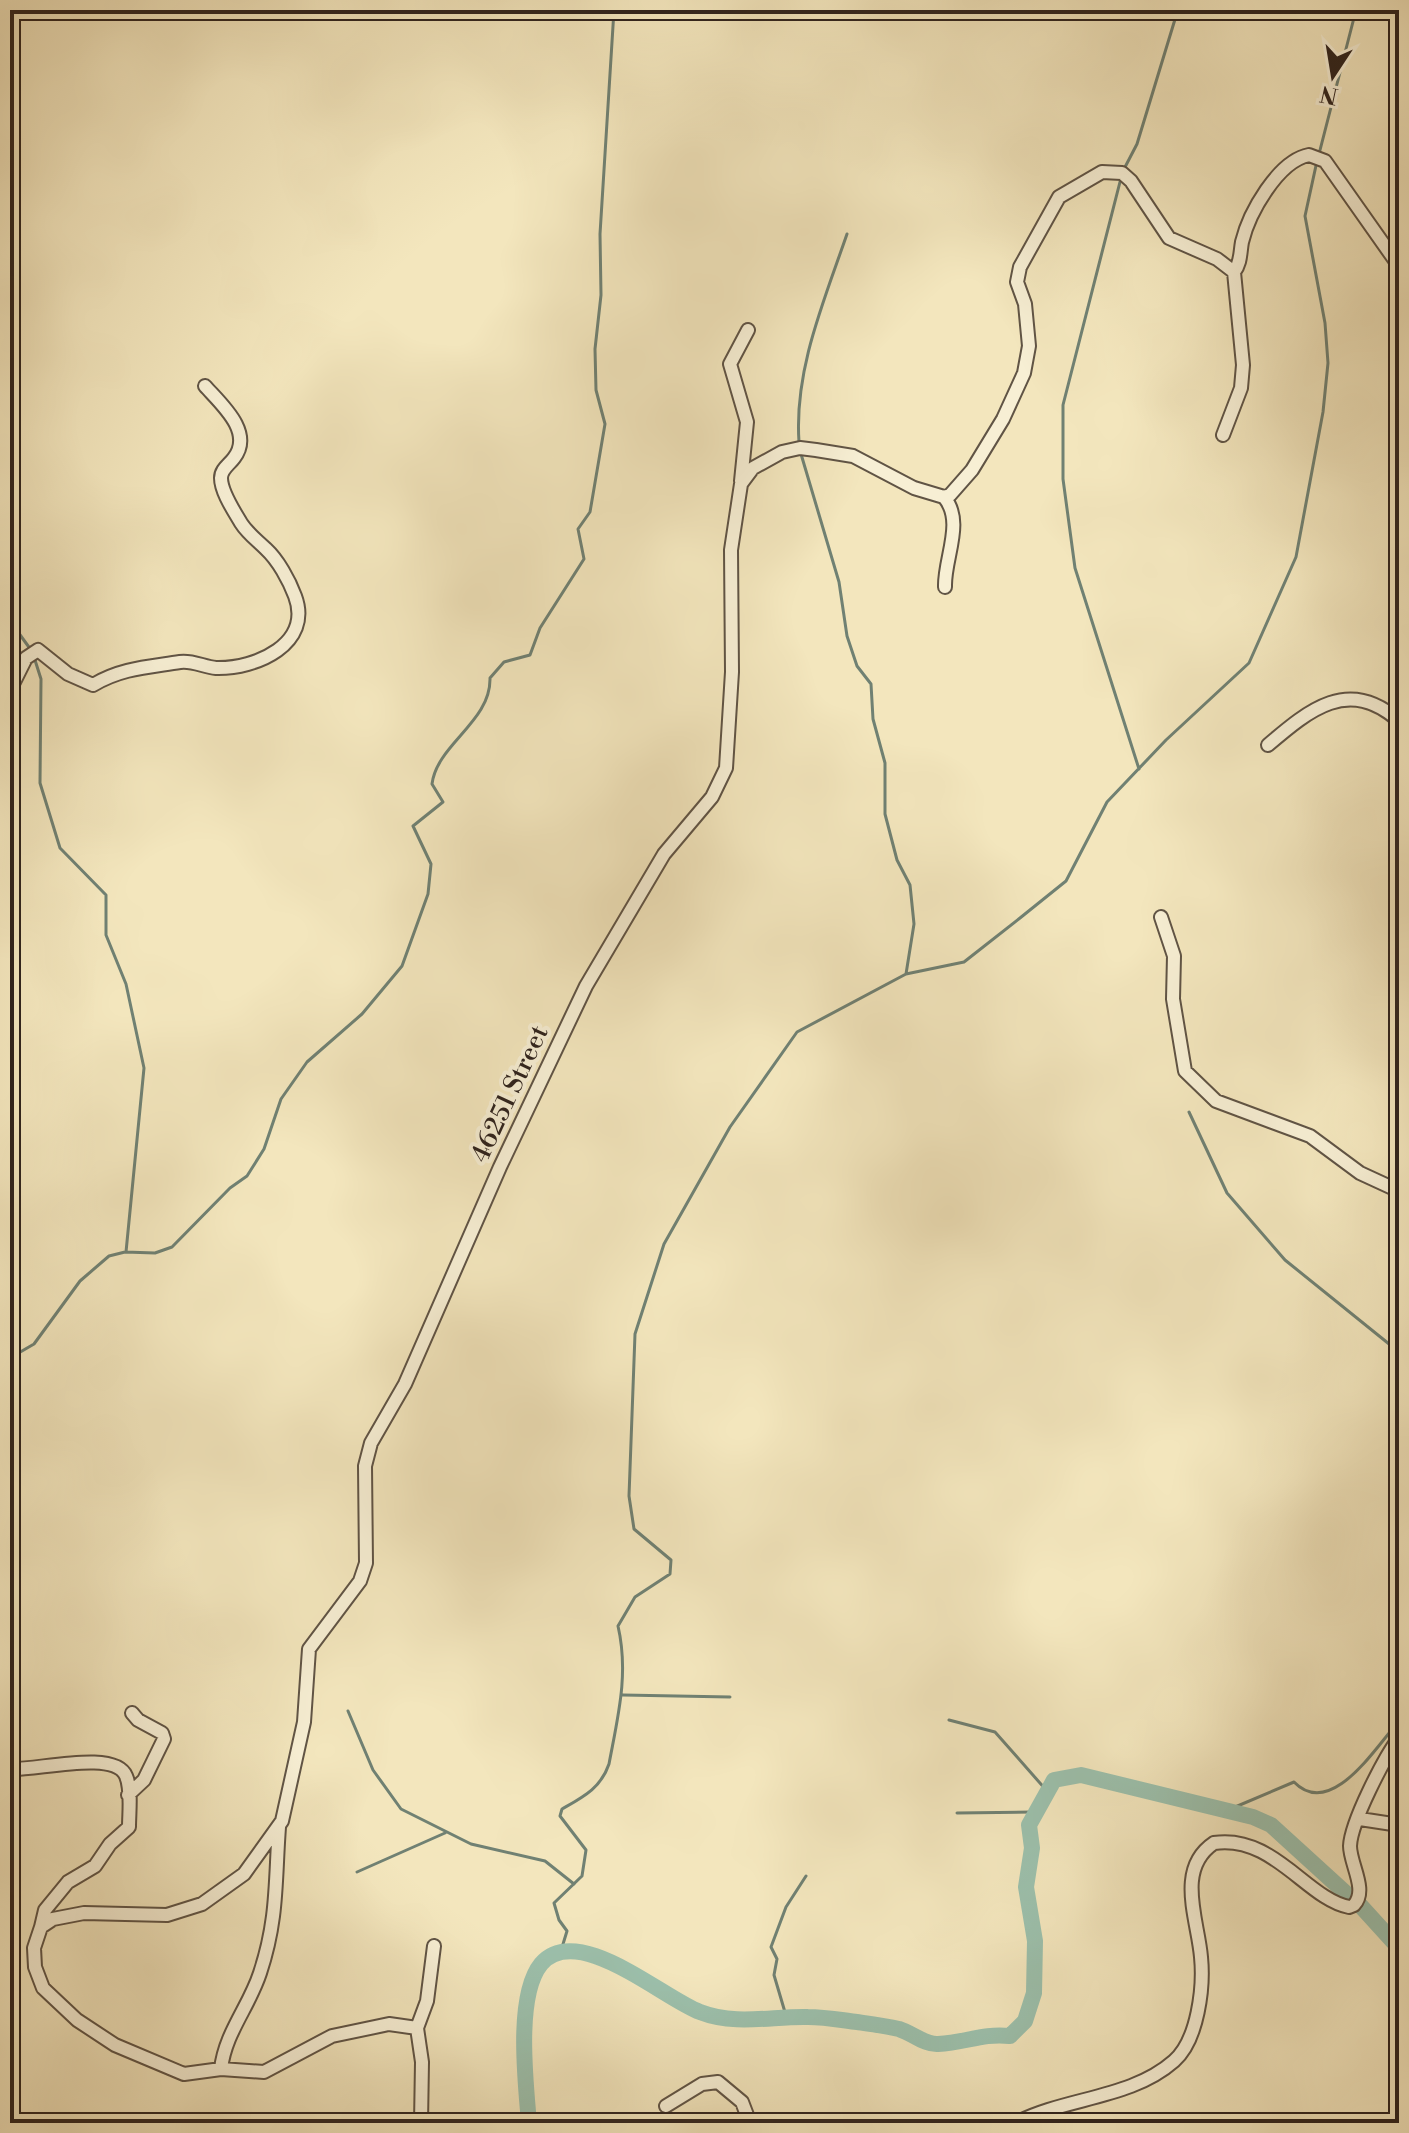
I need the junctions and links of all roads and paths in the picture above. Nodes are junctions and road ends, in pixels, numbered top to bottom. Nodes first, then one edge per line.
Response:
1 (1399, 266) edge
2 (1234, 272) junction
3 (748, 330) dead end
4 (205, 386) dead end
5 (1223, 435) dead end
6 (741, 484) junction
7 (944, 497) junction
8 (945, 587) dead end
9 (10, 690) edge
10 (1399, 721) edge
11 (1268, 745) dead end
12 (1161, 917) dead end
13 (1399, 1191) edge
14 (1399, 1695) edge
15 (132, 1713) dead end
16 (1399, 1722) edge
17 (1399, 1738) edge
18 (10, 1769) edge
19 (128, 1795) junction
20 (1360, 1819) junction
21 (280, 1825) junction
22 (1399, 1825) edge
23 (41, 1927) junction
24 (434, 1946) dead end
25 (417, 2028) junction
26 (221, 2069) junction
27 (666, 2106) dead end
28 (421, 2123) edge
29 (750, 2123) edge
30 (1016, 2123) edge

1 - 2 street
2 - 5 street
2 - 7 street
3 - 6 street, 46251 Street
4 - 9 street
6 - 7 street
6 - 21 street, 46251 Street
7 - 8 street
10 - 11 street
12 - 13 street
14 - 16 street
15 - 19 street
17 - 20 street
18 - 19 street
19 - 23 street
20 - 22 street
20 - 30 street
21 - 23 street, 46251 Street
21 - 26 street
23 - 26 street
24 - 25 street
25 - 26 street
25 - 28 street
27 - 29 street

